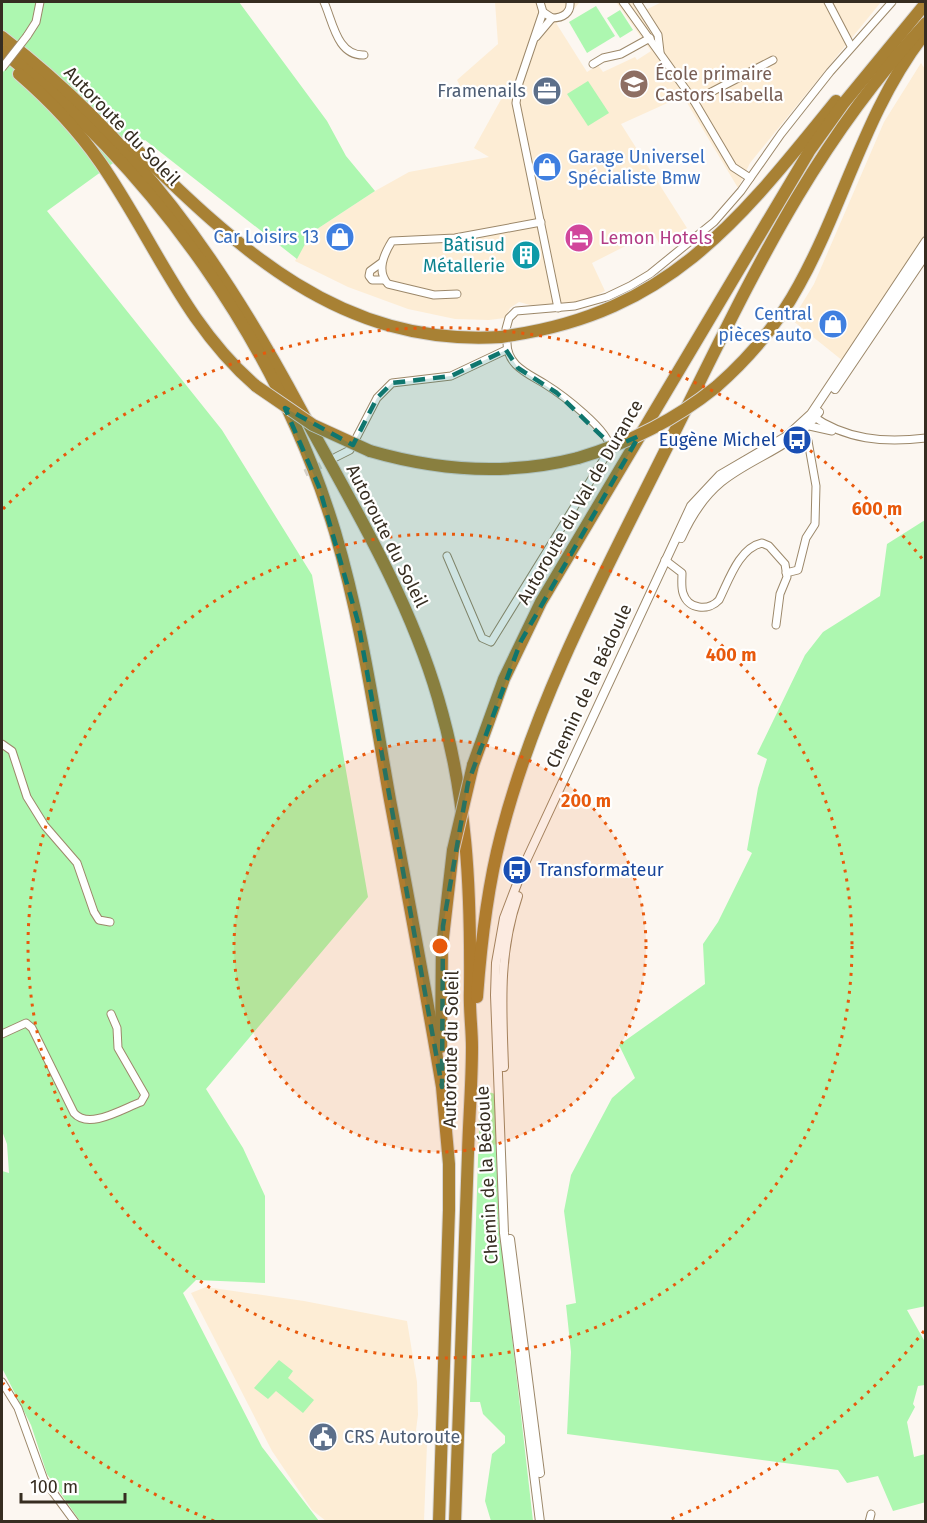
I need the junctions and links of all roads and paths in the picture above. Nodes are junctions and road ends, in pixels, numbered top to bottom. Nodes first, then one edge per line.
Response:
1 (40, 2) edge
2 (324, 2) edge
3 (540, 2) edge
4 (623, 2) edge
5 (637, 2) edge
6 (828, 2) edge
7 (572, 3) edge
8 (888, 3) edge
9 (922, 6) edge
10 (543, 12) junction
11 (552, 18) junction
12 (926, 23) edge
13 (926, 32) edge
14 (2, 37) edge
15 (536, 37) junction
16 (650, 38) junction
17 (851, 46) junction
18 (2, 51) edge
19 (660, 52) junction
20 (364, 55) dead end
21 (28, 57) junction
22 (773, 60) dead end
23 (2, 61) edge
24 (592, 64) dead end
25 (2, 68) edge
26 (694, 101) junction
27 (750, 178) junction
28 (541, 222) junction
29 (926, 241) edge
30 (926, 254) edge
31 (381, 262) junction
32 (384, 280) junction
33 (457, 294) dead end
34 (558, 308) junction
35 (507, 335) junction
36 (506, 350) junction
37 (813, 416) junction
38 (803, 427) junction
39 (844, 433) junction
40 (926, 438) edge
41 (336, 457) tunnel mouth
42 (447, 556) dead end
43 (667, 562) junction
44 (786, 573) junction
45 (776, 625) dead end
46 (2, 744) edge
47 (110, 922) dead end
48 (111, 1014) dead end
49 (2, 1034) edge
50 (472, 1046) junction
51 (442, 1087) junction
52 (2, 1382) edge
53 (75, 1521) edge
54 (439, 1521) edge
55 (455, 1521) edge
56 (540, 1521) edge
57 (545, 1521) edge

1 - 25 street, bridge
2 - 20 street
3 - 10 street
4 - 16 street
5 - 19 street
6 - 17 street
7 - 11 street
8 - 17 street
9 - 35 highway
9 - 51 highway, Autoroute du Val de Durance, bridge
10 - 11 street
10 - 15 street
11 - 15 street
12 - 50 highway
13 - 23 highway, bridge
14 - 21 highway, Autoroute du Soleil
15 - 28 street
16 - 19 street
16 - 24 street
17 - 27 street
18 - 51 highway, Autoroute du Soleil
19 - 26 street
21 - 35 highway
21 - 50 highway, Autoroute du Soleil
22 - 26 street
26 - 27 street
27 - 34 street
28 - 31 street
28 - 34 street
29 - 37 street, Chemin de la Bédoule
30 - 37 street, Chemin de la Bédoule
31 - 32 street
31 - 32 street
32 - 33 street
34 - 35 street
35 - 36 street
36 - 41 street
36 - 42 street
37 - 38 street, Chemin de la Bédoule
37 - 39 street
38 - 39 street
38 - 43 street, Chemin de la Bédoule
38 - 44 street
39 - 40 street
43 - 44 street
43 - 56 street, Chemin de la Bédoule
43 - 57 street, Chemin de la Bédoule
44 - 45 street
46 - 47 street
48 - 49 street
50 - 55 highway, Autoroute du Soleil
51 - 54 highway, Autoroute du Soleil
52 - 53 street

